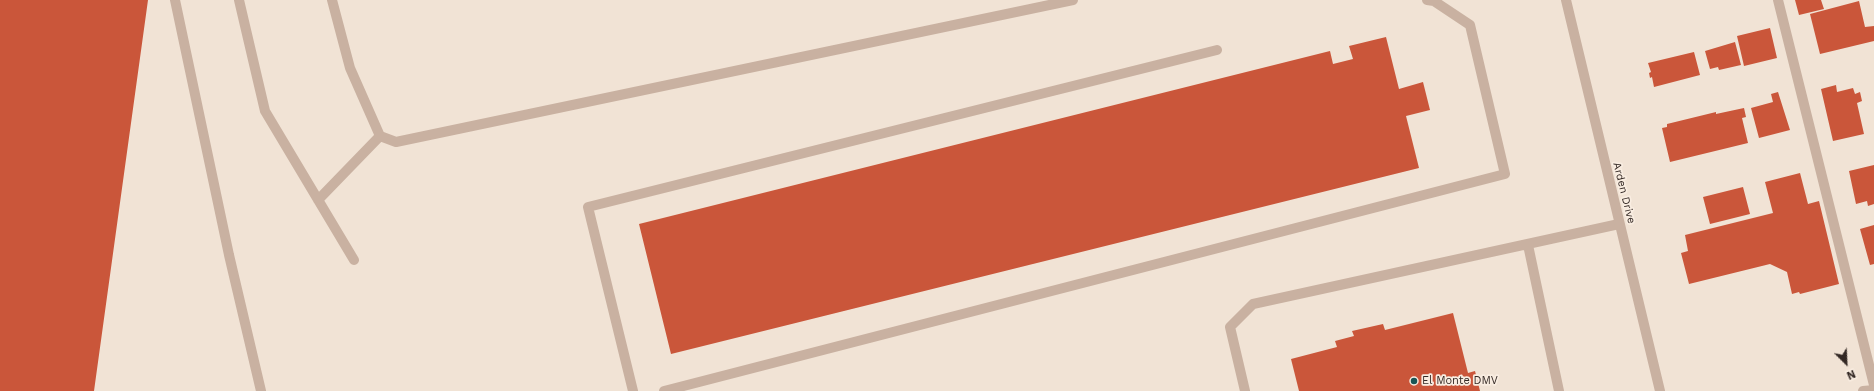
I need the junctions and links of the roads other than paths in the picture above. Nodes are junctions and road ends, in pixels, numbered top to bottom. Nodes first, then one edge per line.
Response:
1 (175, 0) edge
2 (239, 0) edge
3 (332, 0) edge
4 (1073, 0) edge
5 (1427, 0) edge
6 (1566, 0) edge
7 (1778, 0) edge
8 (1217, 50) dead end
9 (380, 136) junction
10 (318, 200) junction
11 (1619, 224) junction
12 (1528, 245) junction
13 (354, 260) dead end
14 (1874, 386) edge
15 (1874, 390) edge
16 (261, 391) edge
17 (633, 391) edge
18 (664, 391) edge
19 (1245, 391) edge
20 (1559, 391) edge
21 (1660, 391) edge
22 (1863, 391) edge

1 - 16 street
2 - 10 street
3 - 9 street
4 - 9 street
5 - 18 street
6 - 11 street, Arden Drive
7 - 14 street
8 - 17 street
9 - 10 street
10 - 13 street
11 - 12 street
11 - 21 street, Arden Drive
12 - 19 street
12 - 20 street
15 - 22 street

